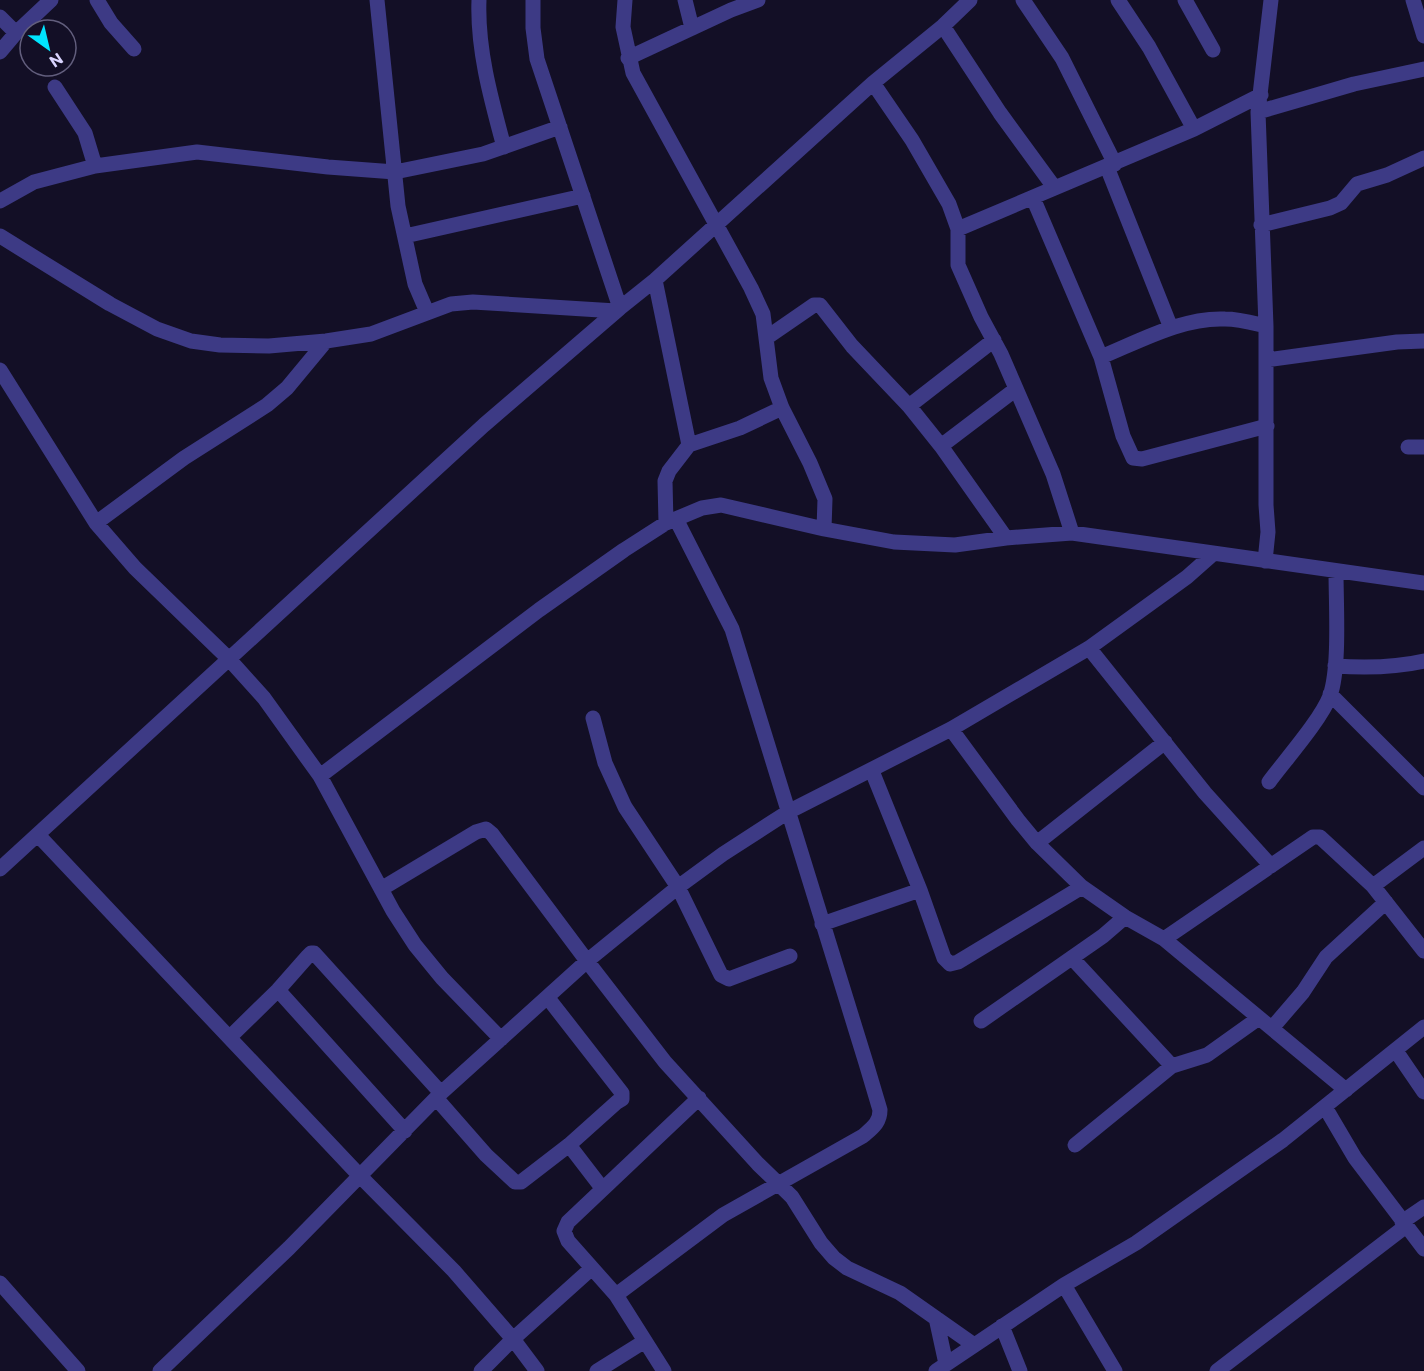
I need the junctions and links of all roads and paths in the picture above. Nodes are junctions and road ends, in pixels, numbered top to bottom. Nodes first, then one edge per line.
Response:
1 (51, 0) edge
2 (97, 0) edge
3 (377, 0) edge
4 (479, 0) edge
5 (533, 0) edge
6 (625, 0) edge
7 (685, 0) edge
8 (758, 0) edge
9 (970, 0) edge
10 (1023, 0) edge
11 (1118, 0) edge
12 (1185, 0) edge
13 (1271, 0) edge
14 (1413, 0) edge
15 (0, 17) edge
16 (943, 26) junction
17 (692, 28) junction
18 (16, 33) junction
19 (1424, 36) edge
20 (134, 49) dead end
21 (1213, 51) dead end
22 (0, 52) edge
23 (628, 58) junction
24 (1424, 69) edge
25 (873, 83) junction
26 (55, 87) dead end
27 (1261, 95) junction
28 (1258, 112) junction
29 (560, 127) junction
30 (1194, 129) junction
31 (504, 147) junction
32 (1424, 158) edge
33 (95, 166) junction
34 (1111, 166) junction
35 (396, 172) junction
36 (1054, 187) junction
37 (583, 196) junction
38 (1033, 198) junction
39 (0, 201) edge
40 (1261, 225) junction
41 (715, 226) junction
42 (958, 229) junction
43 (0, 236) edge
44 (405, 236) junction
45 (656, 280) junction
46 (618, 309) junction
47 (427, 312) junction
48 (1266, 326) junction
49 (1171, 328) junction
50 (766, 338) junction
51 (994, 340) junction
52 (326, 341) junction
53 (1424, 341) edge
54 (1101, 357) junction
55 (1266, 360) junction
56 (0, 370) edge
57 (1016, 389) junction
58 (909, 406) junction
59 (782, 408) junction
60 (1267, 426) junction
61 (689, 445) junction
62 (942, 446) junction
63 (1408, 447) dead end
64 (1424, 447) edge
65 (671, 521) junction
66 (96, 523) junction
67 (824, 529) junction
68 (1072, 533) junction
69 (1006, 538) junction
70 (1213, 554) junction
71 (1265, 561) junction
72 (1336, 572) junction
73 (1424, 584) edge
74 (1089, 648) junction
75 (228, 658) junction
76 (1424, 661) edge
77 (1335, 666) junction
78 (1330, 694) junction
79 (593, 718) dead end
80 (951, 729) junction
81 (1165, 742) junction
82 (872, 771) junction
83 (320, 776) junction
84 (1269, 782) dead end
85 (1422, 783) edge
86 (788, 812) junction
87 (38, 835) junction
88 (1037, 843) junction
89 (1424, 848) edge
90 (1271, 866) junction
91 (0, 869) edge
92 (1082, 886) junction
93 (1373, 886) junction
94 (678, 887) junction
95 (381, 889) junction
96 (920, 890) junction
97 (1386, 902) junction
98 (1125, 916) junction
99 (822, 924) junction
100 (1164, 939) junction
101 (1424, 951) edge
102 (790, 956) dead end
103 (1072, 958) junction
104 (587, 962) junction
105 (278, 990) junction
106 (548, 998) junction
107 (1259, 1018) junction
108 (981, 1021) dead end
109 (1424, 1027) edge
110 (1272, 1028) junction
111 (230, 1038) junction
112 (501, 1039) junction
113 (1396, 1051) junction
114 (1172, 1066) junction
115 (1346, 1090) junction
116 (1424, 1092) edge
117 (439, 1096) junction
118 (699, 1098) junction
119 (1325, 1107) junction
120 (405, 1131) junction
121 (569, 1145) junction
122 (1075, 1145) dead end
123 (359, 1175) junction
124 (777, 1183) junction
125 (602, 1188) junction
126 (1424, 1208) edge
127 (1404, 1224) junction
128 (1424, 1249) edge
129 (592, 1268) junction
130 (0, 1283) edge
131 (1064, 1285) junction
132 (616, 1295) junction
133 (936, 1318) junction
134 (1002, 1326) junction
135 (513, 1339) junction
136 (645, 1341) junction
137 (974, 1345) junction
138 (941, 1368) edge
139 (78, 1371) edge
140 (160, 1371) edge
141 (481, 1371) edge
142 (537, 1371) edge
143 (597, 1371) edge
144 (664, 1371) edge
145 (1020, 1371) edge
146 (1115, 1371) edge
147 (1217, 1371) edge

1 - 18 street
2 - 20 street
3 - 35 street
4 - 31 street
5 - 29 street
6 - 23 street
7 - 17 street
8 - 17 street
9 - 16 street
10 - 34 street
11 - 30 street
12 - 21 street
13 - 27 street
14 - 19 street
15 - 18 street
16 - 25 street
16 - 36 street
17 - 23 street
18 - 22 street
23 - 41 street
24 - 28 street
25 - 41 street
25 - 42 street
26 - 33 street
27 - 28 street
27 - 30 street
28 - 40 street
29 - 31 street
29 - 37 street
30 - 34 street
31 - 35 street
32 - 40 street
33 - 35 street
33 - 39 street
34 - 36 street
34 - 49 street
35 - 44 street
36 - 38 street
37 - 44 street
37 - 46 street
38 - 42 street
38 - 54 street
40 - 48 street
41 - 45 street
41 - 50 street
42 - 51 street
43 - 52 street
44 - 47 street
45 - 46 street
45 - 61 street
46 - 47 street
46 - 75 street
47 - 52 street
48 - 49 street
48 - 55 street
49 - 54 street
50 - 58 street
50 - 59 street
51 - 57 street
51 - 58 street
52 - 66 street
53 - 55 street
54 - 60 street
55 - 60 street
56 - 66 street
57 - 62 street
57 - 68 street
58 - 62 street
59 - 61 street
59 - 67 street
60 - 71 street
61 - 65 street
62 - 69 street
63 - 64 street
65 - 67 street
65 - 83 street
65 - 86 street
66 - 75 street
67 - 69 street
68 - 69 street
68 - 70 street
70 - 71 street
70 - 74 street
71 - 72 street
72 - 73 street
72 - 77 street
74 - 80 street
74 - 81 street
75 - 83 street
75 - 87 street
76 - 77 street
77 - 78 street
78 - 84 street
78 - 85 street
79 - 94 street
80 - 82 street
80 - 88 street
81 - 88 street
81 - 90 street
82 - 86 street
82 - 96 street
83 - 95 street
86 - 94 street
86 - 99 street
87 - 91 street
87 - 111 street
88 - 92 street
89 - 93 street
90 - 93 street
90 - 100 street
92 - 96 street
92 - 98 street
93 - 97 street
94 - 102 street
94 - 104 street
95 - 104 street
95 - 112 street
96 - 99 street
97 - 101 street
97 - 110 street
98 - 100 street
98 - 103 street
99 - 124 street
100 - 107 street
103 - 108 street
103 - 114 street
104 - 106 street
104 - 118 street
105 - 111 street
105 - 117 street
105 - 120 street
106 - 112 street
106 - 121 street
107 - 110 street
107 - 114 street
109 - 113 street
110 - 115 street
111 - 123 street
112 - 117 street
113 - 115 street
113 - 116 street
114 - 122 street
115 - 119 street
117 - 120 street
117 - 121 street
118 - 124 street
118 - 125 street
119 - 127 street
119 - 131 street
120 - 123 street
121 - 125 street
123 - 135 street
123 - 140 street
124 - 132 street
124 - 133 street
125 - 129 street
126 - 127 street
127 - 128 street
127 - 147 street
129 - 132 street
129 - 135 street
130 - 139 street
131 - 134 street
131 - 146 street
132 - 136 street
133 - 137 street
133 - 138 street
134 - 137 street
134 - 145 street
135 - 141 street
135 - 142 street
136 - 143 street
136 - 144 street
137 - 138 street

